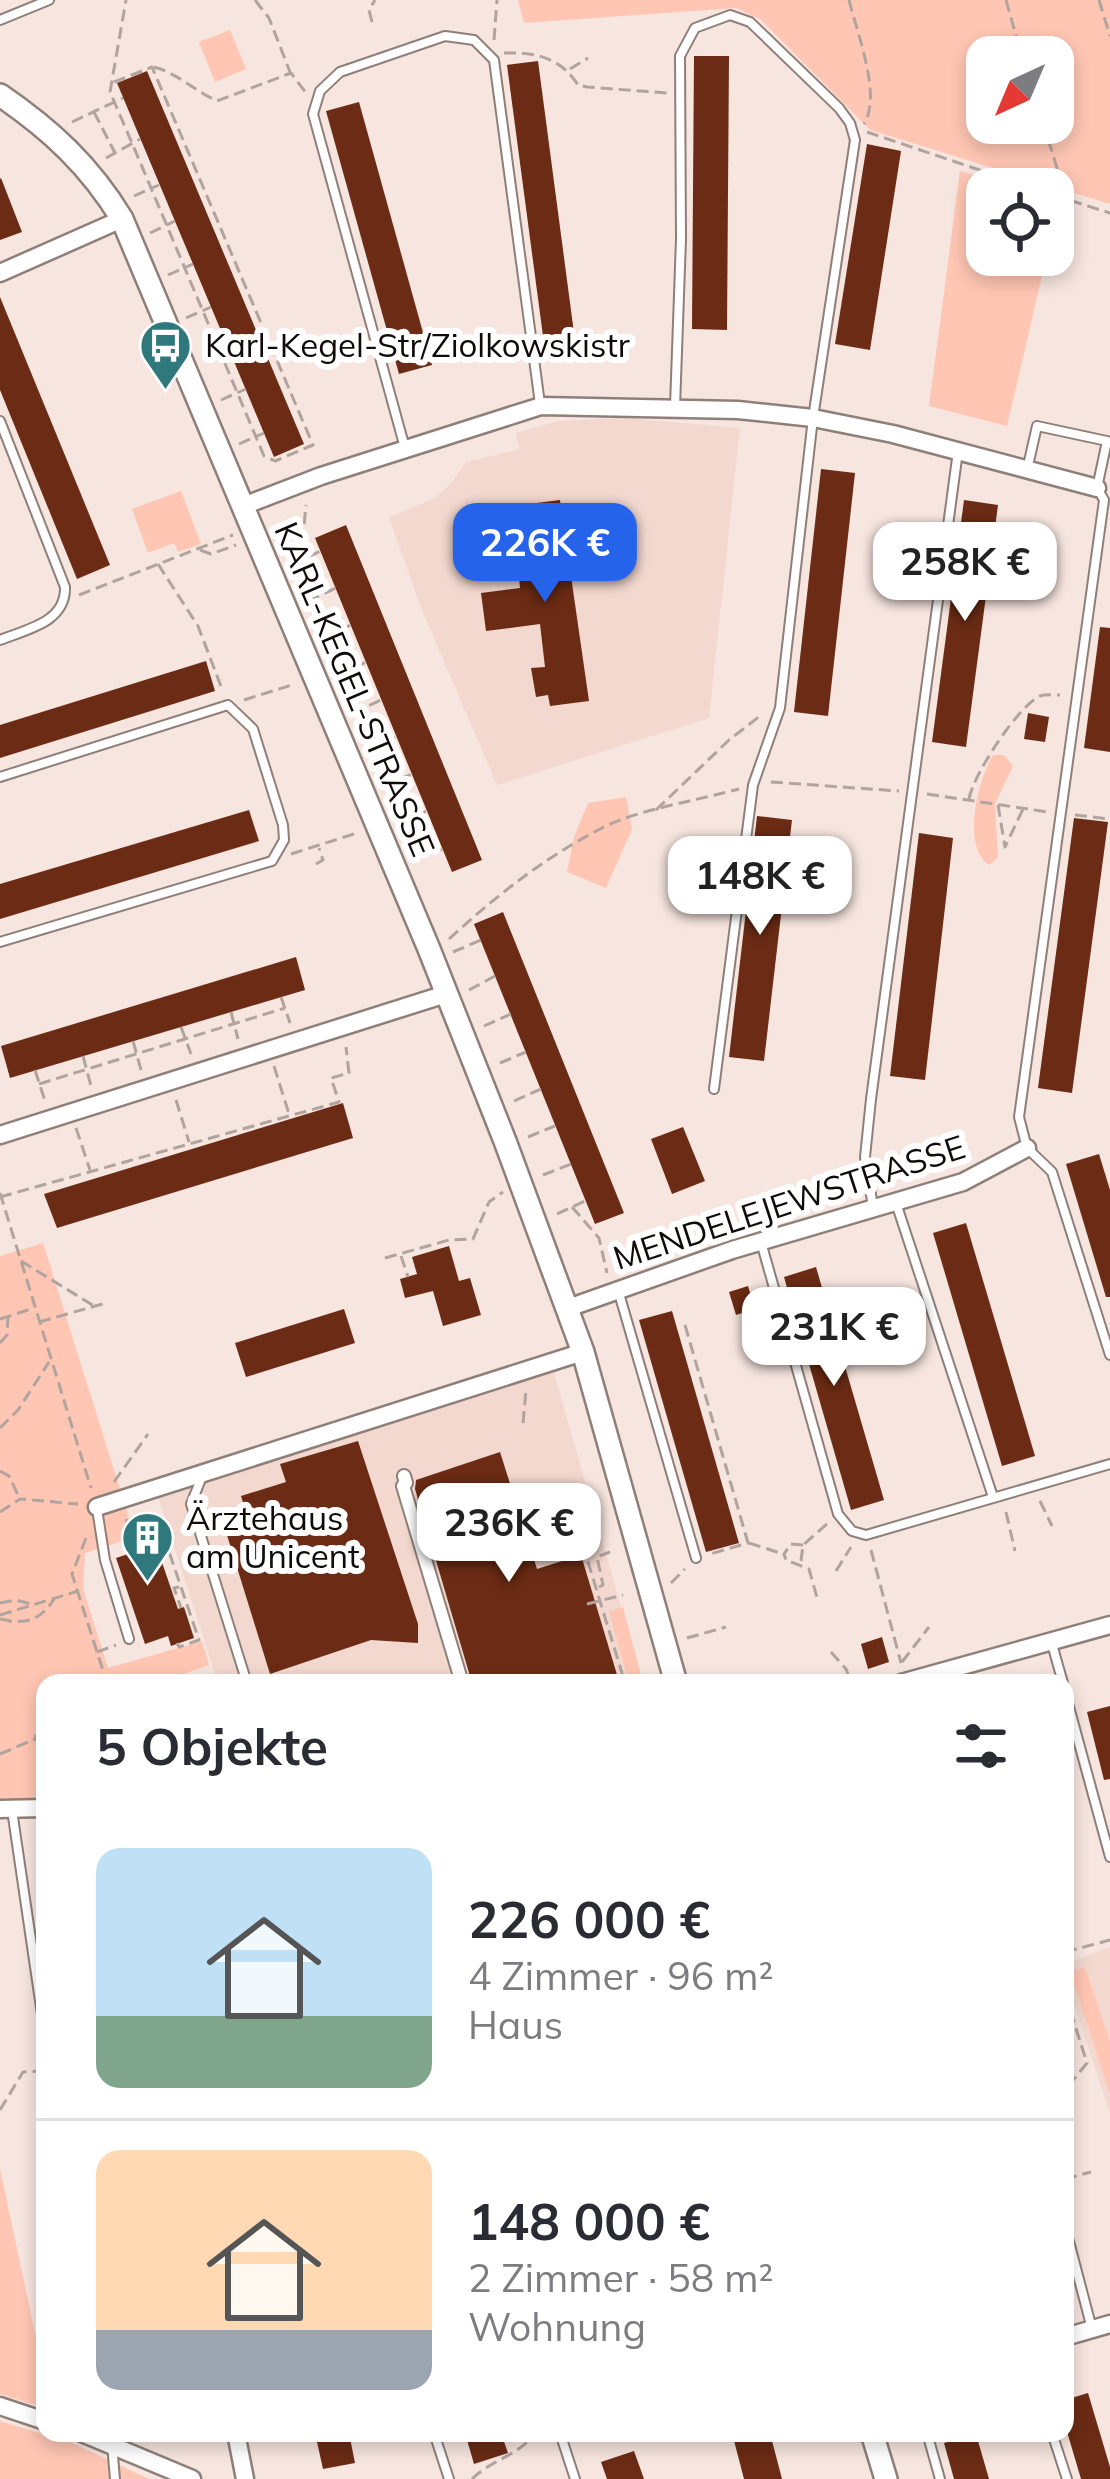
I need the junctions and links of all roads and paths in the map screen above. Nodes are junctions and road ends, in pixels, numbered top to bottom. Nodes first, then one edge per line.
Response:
1 (126, 0) edge
2 (255, 0) edge
3 (375, 0) edge
4 (497, 0) edge
5 (849, 0) edge
6 (1006, 0) edge
7 (1099, 0) edge
8 (42, 1) edge
9 (0, 20) edge
10 (372, 22) dead end
11 (1016, 36) edge
12 (1110, 36) edge
13 (489, 52) junction
14 (588, 58) dead end
15 (152, 67) junction
16 (568, 70) junction
17 (291, 73) junction
18 (114, 82) junction
19 (305, 91) dead end
20 (664, 91) dead end
21 (0, 95) edge
22 (123, 98) dead end
23 (114, 102) junction
24 (94, 111) junction
25 (72, 122) dead end
26 (140, 139) dead end
27 (132, 143) junction
28 (115, 153) junction
29 (106, 158) dead end
30 (973, 168) edge
31 (159, 184) dead end
32 (151, 189) junction
33 (133, 196) dead end
34 (1074, 202) edge
35 (1110, 213) edge
36 (122, 220) junction
37 (175, 221) dead end
38 (166, 225) junction
39 (150, 232) dead end
40 (193, 264) dead end
41 (185, 268) junction
42 (0, 273) edge
43 (168, 275) dead end
44 (211, 307) dead end
45 (203, 310) junction
46 (186, 318) dead end
47 (227, 346) dead end
48 (220, 349) junction
49 (202, 356) dead end
50 (245, 389) dead end
51 (238, 392) junction
52 (220, 400) dead end
53 (541, 406) junction
54 (675, 409) junction
55 (813, 418) junction
56 (0, 422) edge
57 (264, 433) dead end
58 (256, 436) junction
59 (239, 444) dead end
60 (406, 449) junction
61 (958, 451) junction
62 (1027, 472) junction
63 (297, 486) junction
64 (1097, 488) junction
65 (243, 506) junction
66 (234, 535) dead end
67 (238, 544) dead end
68 (198, 549) junction
69 (321, 551) dead end
70 (301, 560) junction
71 (158, 564) junction
72 (290, 565) dead end
73 (336, 588) dead end
74 (65, 600) junction
75 (306, 602) dead end
76 (351, 625) dead end
77 (320, 637) dead end
78 (0, 640) edge
79 (366, 662) dead end
80 (337, 677) dead end
81 (296, 684) dead end
82 (1076, 697) junction
83 (381, 700) dead end
84 (781, 701) junction
85 (228, 705) junction
86 (352, 713) dead end
87 (397, 736) dead end
88 (366, 748) dead end
89 (412, 774) dead end
90 (0, 777) edge
91 (753, 784) junction
92 (382, 786) dead end
93 (910, 792) junction
94 (969, 800) junction
95 (998, 805) junction
96 (1024, 808) junction
97 (427, 811) dead end
98 (655, 812) junction
99 (1061, 814) junction
100 (1110, 819) edge
101 (397, 823) dead end
102 (358, 833) dead end
103 (318, 846) junction
104 (442, 849) dead end
105 (291, 854) dead end
106 (412, 861) dead end
107 (316, 864) dead end
108 (481, 940) dead end
109 (447, 941) dead end
110 (0, 942) edge
111 (452, 953) dead end
112 (496, 976) dead end
113 (457, 992) junction
114 (281, 997) dead end
115 (285, 1008) junction
116 (231, 1012) dead end
117 (511, 1014) dead end
118 (234, 1023) junction
119 (181, 1027) dead end
120 (482, 1027) dead end
121 (340, 1028) junction
122 (185, 1039) junction
123 (296, 1041) junction
124 (133, 1042) dead end
125 (269, 1050) junction
126 (526, 1052) dead end
127 (136, 1053) junction
128 (82, 1056) dead end
129 (243, 1058) junction
130 (498, 1064) dead end
131 (86, 1068) junction
132 (35, 1070) dead end
133 (197, 1073) junction
134 (170, 1082) junction
135 (39, 1084) junction
136 (147, 1089) junction
137 (541, 1089) dead end
138 (714, 1089) dead end
139 (513, 1102) dead end
140 (97, 1105) junction
141 (71, 1113) junction
142 (290, 1116) junction
143 (50, 1120) junction
144 (555, 1126) dead end
145 (0, 1135) edge
146 (526, 1138) dead end
147 (190, 1144) junction
148 (1027, 1148) junction
149 (571, 1164) dead end
150 (91, 1172) junction
151 (541, 1176) dead end
152 (70, 1178) junction
153 (72, 1185) dead end
154 (504, 1191) dead end
155 (0, 1196) edge
156 (585, 1201) dead end
157 (896, 1203) junction
158 (572, 1207) junction
159 (874, 1209) junction
160 (555, 1215) dead end
161 (761, 1242) junction
162 (400, 1253) junction
163 (385, 1258) dead end
164 (20, 1260) junction
165 (408, 1277) dead end
166 (615, 1291) junction
167 (106, 1303) dead end
168 (94, 1306) junction
169 (33, 1308) junction
170 (568, 1308) junction
171 (8, 1316) junction
172 (0, 1319) edge
173 (37, 1322) junction
174 (685, 1325) dead end
175 (0, 1342) edge
176 (583, 1352) junction
177 (1110, 1355) edge
178 (50, 1360) junction
179 (520, 1372) junction
180 (523, 1423) dead end
181 (0, 1428) edge
182 (148, 1434) dead end
183 (1110, 1464) edge
184 (0, 1471) edge
185 (203, 1472) junction
186 (404, 1476) dead end
187 (1033, 1487) junction
188 (998, 1496) junction
189 (20, 1499) junction
190 (97, 1507) junction
191 (0, 1512) edge
192 (124, 1516) dead end
193 (828, 1523) dead end
194 (1052, 1526) dead end
195 (863, 1534) junction
196 (135, 1537) junction
197 (748, 1543) junction
198 (803, 1545) junction
199 (560, 1549) dead end
200 (139, 1551) dead end
201 (1015, 1551) dead end
202 (610, 1552) dead end
203 (784, 1554) junction
204 (696, 1558) junction
205 (800, 1563) junction
206 (836, 1571) dead end
207 (671, 1583) dead end
208 (181, 1586) junction
209 (597, 1587) junction
210 (78, 1591) junction
211 (623, 1595) dead end
212 (55, 1597) junction
213 (602, 1600) junction
214 (818, 1601) dead end
215 (0, 1603) edge
216 (32, 1604) junction
217 (587, 1604) dead end
218 (181, 1608) dead end
219 (0, 1616) edge
220 (1110, 1624) edge
221 (726, 1627) dead end
222 (929, 1627) dead end
223 (685, 1639) dead end
224 (129, 1640) joint
225 (177, 1643) dead end
226 (1052, 1644) junction
227 (97, 1652) junction
228 (831, 1652) dead end
229 (104, 1674) edge
230 (244, 1674) edge
231 (459, 1674) edge
232 (623, 1674) edge
233 (673, 1674) edge
234 (848, 1674) edge
235 (948, 1674) edge
236 (1060, 1674) edge
237 (1074, 1724) edge
238 (36, 1728) edge
239 (35, 1739) joint
240 (0, 1754) edge
241 (36, 1808) edge
242 (6, 1809) edge
243 (1110, 1857) edge
244 (1110, 1940) edge
245 (1074, 1950) edge
246 (36, 1983) edge
247 (1074, 2021) edge
248 (36, 2071) edge
249 (1074, 2079) edge
250 (0, 2110) edge
251 (1090, 2172) dead end
252 (1074, 2176) edge
253 (1074, 2264) edge
254 (1076, 2272) joint
255 (1101, 2326) edge
256 (0, 2406) edge
257 (36, 2418) edge
258 (112, 2442) edge
259 (120, 2442) edge
260 (238, 2442) edge
261 (437, 2442) edge
262 (529, 2442) edge
263 (563, 2442) edge
264 (875, 2442) edge
265 (930, 2442) edge
266 (1055, 2442) edge
267 (116, 2479) edge
268 (192, 2479) edge
269 (245, 2479) edge
270 (449, 2479) edge
271 (472, 2479) edge
272 (575, 2479) edge
273 (886, 2479) edge
274 (940, 2479) edge
275 (1066, 2479) edge

1 - 18 path
2 - 17 path
3 - 10 path
4 - 13 path
5 - 30 path
6 - 11 path
7 - 12 path
8 - 9 lane
13 - 16 path
13 - 53 lane
13 - 60 lane
14 - 16 path
15 - 17 path
15 - 18 path
15 - 58 path
16 - 20 path
17 - 19 path
18 - 23 path
21 - 36 street, KARL-KEGEL-STRASSE
22 - 23 path
23 - 24 path
23 - 27 path
24 - 25 path
24 - 28 path
26 - 27 path
27 - 28 path
27 - 32 path
28 - 29 path
31 - 32 path
32 - 33 path
32 - 38 path
34 - 35 path
36 - 42 street
36 - 65 street, KARL-KEGEL-STRASSE
37 - 38 path
38 - 39 path
38 - 41 path
40 - 41 path
41 - 43 path
41 - 45 path
44 - 45 path
45 - 46 path
45 - 48 path
47 - 48 path
48 - 49 path
48 - 51 path
50 - 51 path
51 - 52 path
51 - 58 path
53 - 54 street
53 - 60 street
54 - 55 street
54 - 55 lane
55 - 61 street
55 - 84 lane
56 - 74 lane
57 - 58 path
58 - 59 path
60 - 63 street
61 - 62 street
61 - 93 lane
62 - 64 street
62 - 64 lane
63 - 65 street
63 - 70 path
64 - 82 lane
65 - 113 street, KARL-KEGEL-STRASSE
66 - 68 path
67 - 68 path
68 - 71 path
69 - 70 path
70 - 72 path
71 - 74 path
71 - 85 path
73 - 75 path
74 - 78 lane
76 - 77 path
79 - 80 path
81 - 85 path
82 - 94 path
82 - 99 lane
83 - 86 path
84 - 91 lane
84 - 98 path
85 - 90 lane
85 - 110 lane
87 - 88 path
89 - 92 path
91 - 93 path
91 - 98 path
91 - 138 lane
93 - 94 path
93 - 159 lane
94 - 95 path
95 - 96 path
95 - 96 path
96 - 99 path
97 - 101 path
98 - 109 path
99 - 100 path
99 - 148 lane
102 - 103 path
103 - 105 path
103 - 107 path
104 - 106 path
108 - 111 path
112 - 113 path
113 - 121 street
113 - 170 street, KARL-KEGEL-STRASSE
114 - 115 path
115 - 118 path
115 - 123 path
116 - 118 path
117 - 120 path
118 - 122 path
118 - 129 path
119 - 122 path
121 - 123 street
121 - 142 path
122 - 127 path
122 - 133 path
123 - 125 street
124 - 127 path
125 - 129 street
125 - 142 path
126 - 130 path
127 - 131 path
127 - 136 path
128 - 131 path
129 - 133 street
131 - 135 path
131 - 140 path
132 - 135 path
133 - 134 street
134 - 136 street
134 - 147 path
135 - 143 path
136 - 140 street
137 - 139 path
140 - 141 street
141 - 143 street
141 - 150 path
142 - 147 path
143 - 145 street
144 - 146 path
147 - 150 path
148 - 157 street, MENDELEJEWSTRASSE
148 - 177 lane
149 - 151 path
150 - 152 path
152 - 153 path
152 - 155 path
154 - 162 path
155 - 164 path
156 - 158 path
157 - 159 street, MENDELEJEWSTRASSE
157 - 188 lane
158 - 160 path
158 - 166 path
159 - 161 street, MENDELEJEWSTRASSE
161 - 166 street, MENDELEJEWSTRASSE
161 - 195 lane
162 - 163 path
162 - 165 path
164 - 168 path
164 - 169 path
166 - 170 street, MENDELEJEWSTRASSE
166 - 204 lane
167 - 168 path
168 - 173 path
169 - 171 path
169 - 173 path
170 - 176 street, KARL-KEGEL-STRASSE
171 - 172 path
171 - 175 path
173 - 178 path
174 - 197 path
176 - 179 street
176 - 233 street, KARL-KEGEL-STRASSE
178 - 181 path
178 - 190 path
179 - 180 path
179 - 185 street
182 - 190 path
183 - 187 lane
184 - 189 path
185 - 190 street
185 - 230 lane
186 - 231 street
187 - 188 lane
187 - 194 path
188 - 195 lane
188 - 201 path
189 - 190 path
189 - 191 path
190 - 210 path
190 - 224 lane
192 - 196 path
193 - 198 path
195 - 206 path
195 - 222 path
196 - 200 path
196 - 208 path
197 - 203 path
197 - 204 path
198 - 203 path
198 - 205 path
199 - 209 path
202 - 209 path
203 - 205 path
204 - 207 path
205 - 214 path
208 - 218 path
208 - 225 path
209 - 213 path
210 - 212 path
210 - 227 path
211 - 213 path
212 - 216 path
212 - 219 path
213 - 217 path
213 - 232 path
215 - 216 path
216 - 219 path
220 - 226 street
221 - 223 path
224 - 227 path
226 - 235 street
226 - 236 lane
227 - 229 path
228 - 234 path
237 - 243 lane
238 - 239 path
239 - 240 path
241 - 242 street
242 - 246 lane
244 - 245 path
247 - 249 path
248 - 250 path
251 - 252 path
253 - 254 lane
254 - 255 lane
256 - 257 street
258 - 267 lane
259 - 268 street
260 - 269 street
261 - 270 lane
262 - 271 path
263 - 272 lane
264 - 273 street
265 - 274 lane
266 - 275 lane

